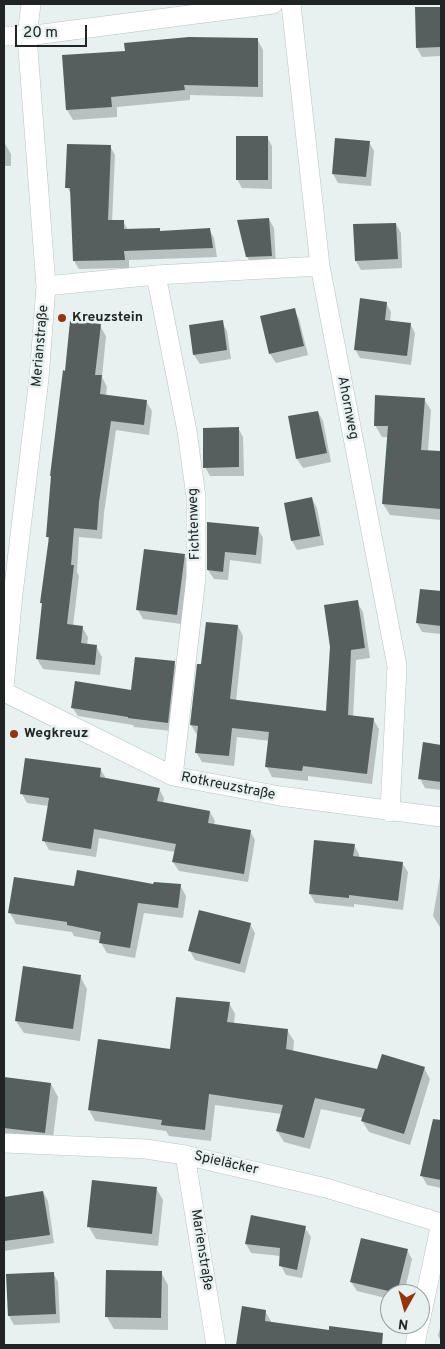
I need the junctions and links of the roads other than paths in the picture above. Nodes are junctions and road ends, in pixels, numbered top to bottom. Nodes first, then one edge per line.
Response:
1 (31, 4) edge
2 (273, 4) edge
3 (291, 4) edge
4 (4, 36) edge
5 (27, 36) junction
6 (320, 266) junction
7 (156, 274) junction
8 (46, 286) junction
9 (4, 687) edge
10 (4, 692) edge
11 (173, 776) junction
12 (390, 812) junction
13 (441, 818) edge
14 (4, 1143) edge
15 (185, 1155) junction
16 (441, 1223) edge
17 (428, 1284) edge
18 (216, 1345) edge

1 - 5 street, Merianstraße
2 - 5 street
3 - 6 street, Ahornweg
4 - 5 street
5 - 8 street, Merianstraße
6 - 7 street
6 - 12 street, Ahornweg
7 - 8 street
7 - 11 street, Fichtenweg
8 - 9 street, Merianstraße
10 - 11 street, Rotkreuzstraße
11 - 12 street, Rotkreuzstraße
12 - 13 street, Rotkreuzstraße
14 - 15 street, Spieläcker
15 - 16 street, Spieläcker
15 - 18 street, Marienstraße
16 - 17 street

